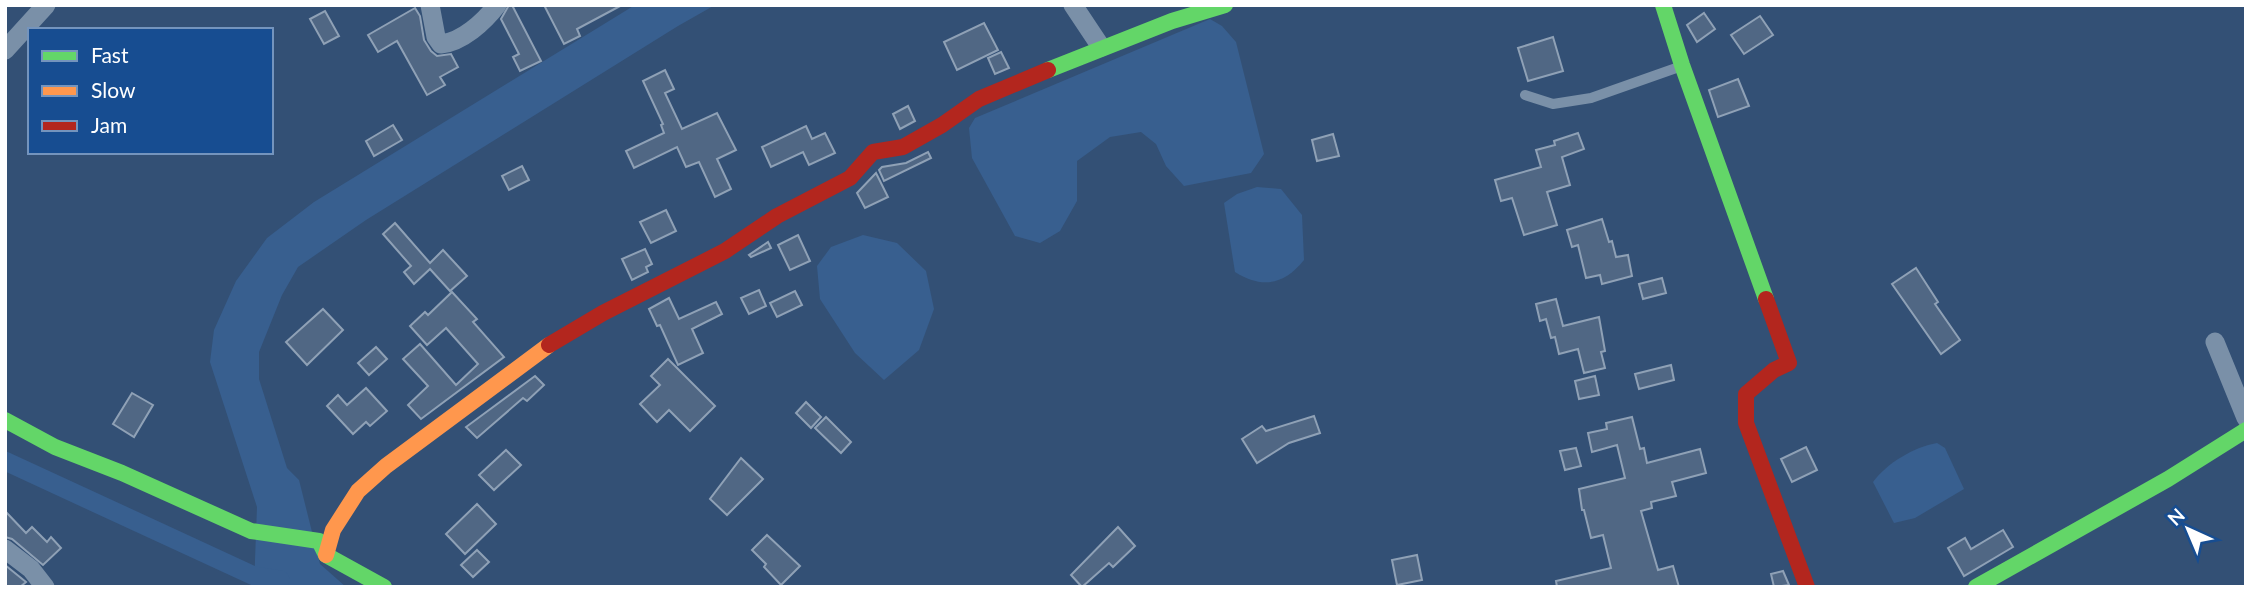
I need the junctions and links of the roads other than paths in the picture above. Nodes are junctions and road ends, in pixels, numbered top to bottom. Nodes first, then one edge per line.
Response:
1 (46, 5) edge
2 (430, 5) edge
3 (497, 5) edge
4 (1073, 5) edge
5 (1225, 5) edge
6 (1663, 5) edge
7 (1101, 47) junction
8 (5, 50) edge
9 (1682, 65) junction
10 (1525, 96) dead end
11 (2216, 342) dead end
12 (2246, 418) edge
13 (5, 420) edge
14 (2246, 430) edge
15 (322, 548) junction
16 (5, 549) edge
17 (45, 587) edge
18 (384, 587) edge
19 (1807, 587) edge
20 (1976, 587) edge

1 - 8 street
2 - 3 street
4 - 7 street
5 - 7 street
6 - 9 street
7 - 15 street
9 - 10 lane
9 - 19 street
11 - 12 street
13 - 15 street
14 - 20 street
15 - 18 street
16 - 17 street

